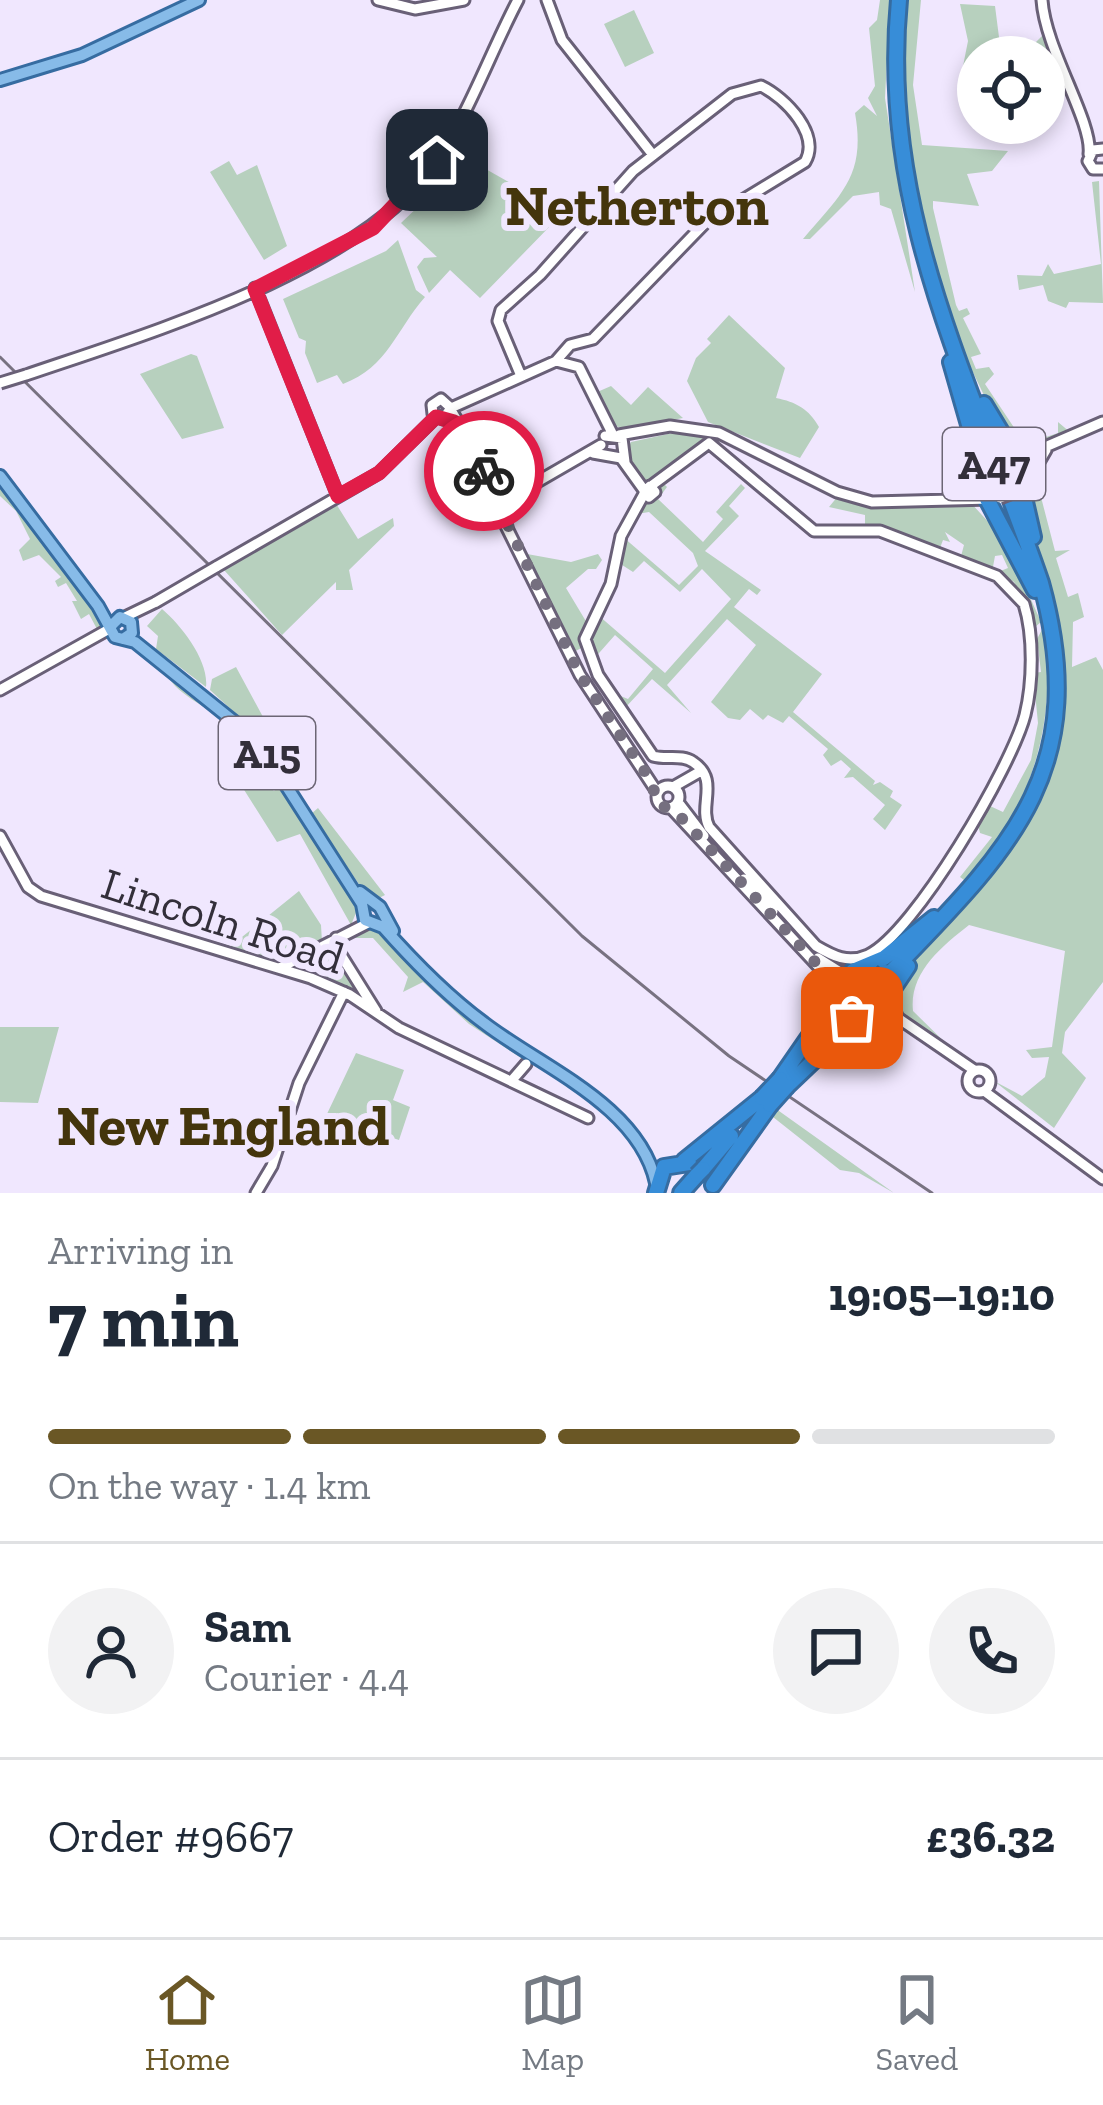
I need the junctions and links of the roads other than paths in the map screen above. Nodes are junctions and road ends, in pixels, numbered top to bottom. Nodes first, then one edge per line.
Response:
1 (199, 0) edge
2 (378, 0) edge
3 (464, 0) edge
4 (518, 0) edge
5 (547, 0) edge
6 (896, 0) edge
7 (1042, 0) edge
8 (0, 80) edge
9 (1097, 150) edge
10 (652, 155) junction
11 (1099, 170) edge
12 (1103, 186) edge
13 (255, 289) junction
14 (946, 336) junction
15 (575, 356) junction
16 (521, 376) junction
17 (0, 383) edge
18 (445, 412) junction
19 (1103, 422) edge
20 (611, 444) junction
21 (1050, 446) junction
22 (1012, 453) junction
23 (977, 467) junction
24 (0, 472) edge
25 (1025, 482) junction
26 (648, 490) junction
27 (338, 496) junction
28 (989, 498) junction
29 (933, 501) junction
30 (503, 505) junction
31 (1050, 621) junction
32 (122, 628) junction
33 (0, 690) edge
34 (701, 770) junction
35 (672, 794) junction
36 (0, 836) edge
37 (952, 906) junction
38 (367, 918) junction
39 (336, 942) junction
40 (306, 956) junction
41 (280, 968) junction
42 (849, 973) junction
43 (310, 978) junction
44 (884, 985) junction
45 (344, 992) junction
46 (836, 995) junction
47 (363, 999) junction
48 (875, 1022) junction
49 (535, 1060) junction
50 (971, 1074) junction
51 (513, 1079) junction
52 (783, 1082) junction
53 (987, 1086) junction
54 (583, 1087) junction
55 (766, 1102) junction
56 (588, 1118) dead end
57 (685, 1161) junction
58 (668, 1164) junction
59 (1103, 1176) edge
60 (706, 1178) edge
61 (656, 1188) edge
62 (256, 1193) edge
63 (684, 1193) edge

1 - 8 main road
2 - 3 street
4 - 13 street
5 - 10 street
6 - 14 highway, A47
7 - 9 street
9 - 11 street
10 - 15 street
10 - 16 street
11 - 12 street
13 - 17 street, bridge
13 - 27 street
14 - 22 highway, A47
14 - 23 highway, A47
14 - 31 highway, A47
15 - 16 street
15 - 20 street
16 - 18 street
18 - 27 street
18 - 30 street
19 - 21 street
20 - 26 street
20 - 29 street
20 - 30 street
21 - 22 street
21 - 25 street
22 - 23 street, bridge
22 - 25 street
23 - 28 street
23 - 29 street
24 - 32 main road, A15
25 - 28 street, bridge
25 - 31 highway, A47
26 - 34 street
26 - 34 street
27 - 32 street, bridge
28 - 29 street
28 - 31 highway, A47
30 - 35 street
31 - 37 highway, A47
32 - 33 street
32 - 38 main road, A15
34 - 35 street
35 - 42 street
35 - 46 street
36 - 41 street, Lincoln Road
37 - 42 highway, A47
37 - 44 highway, A47
38 - 39 street
38 - 49 main road, A15
39 - 40 street
39 - 47 street
40 - 41 street
40 - 43 street
41 - 43 street, Lincoln Road
42 - 44 street
42 - 46 street
43 - 45 street, Lincoln Road
44 - 48 street
44 - 50 street
44 - 52 highway, A47
45 - 47 street, Lincoln Road
45 - 62 street
46 - 48 street
46 - 52 highway
47 - 51 street, Lincoln Road
48 - 50 street
48 - 52 highway
49 - 51 street
49 - 54 main road, A15
49 - 54 main road, A15
50 - 53 street
50 - 53 street
51 - 56 street, Lincoln Road
52 - 55 highway, bridge
53 - 59 street
54 - 58 main road, A15
54 - 61 main road, A15
55 - 57 highway
55 - 60 highway
57 - 58 highway
57 - 60 highway
58 - 61 highway
60 - 63 highway

